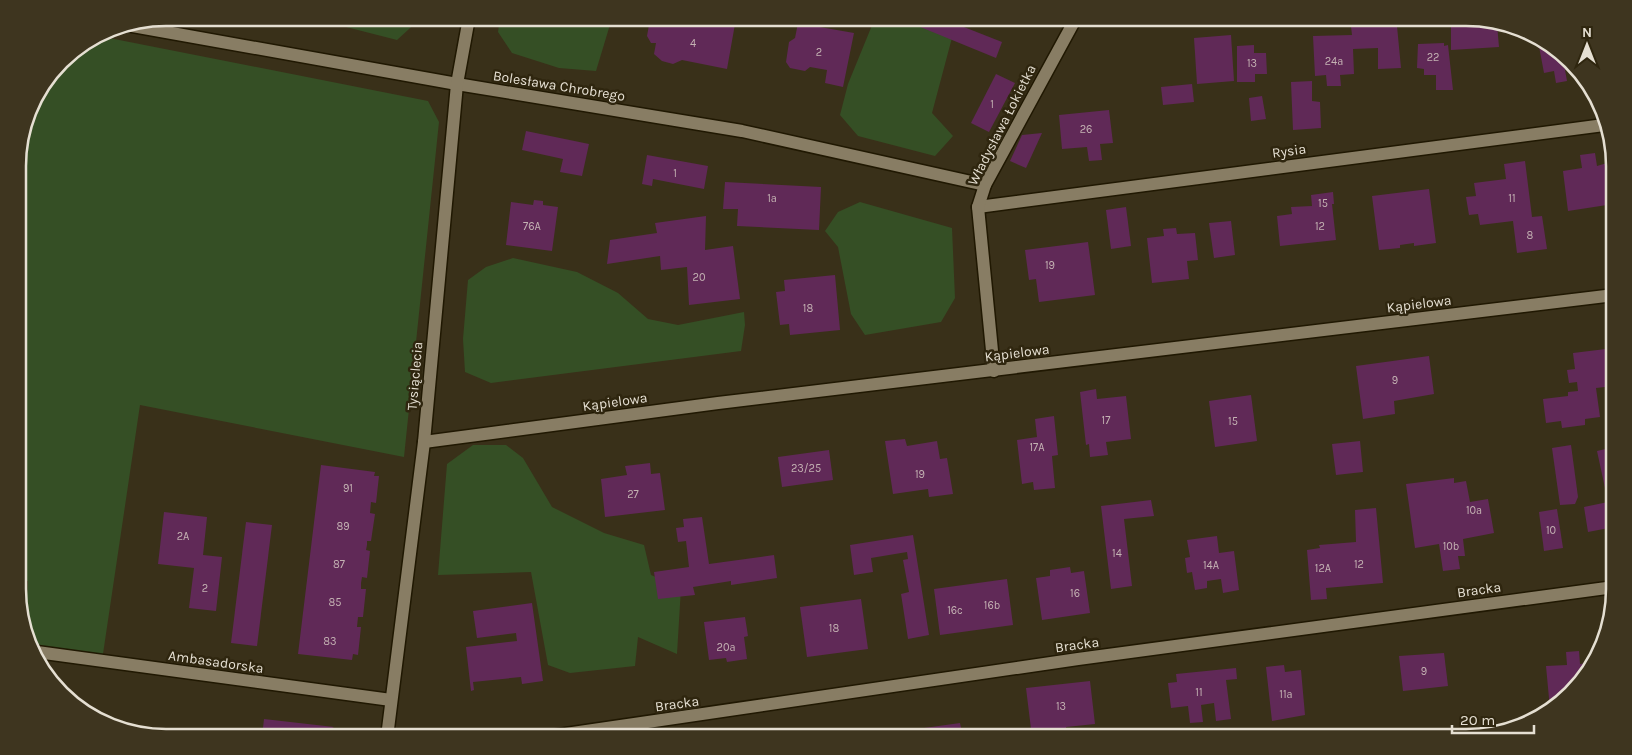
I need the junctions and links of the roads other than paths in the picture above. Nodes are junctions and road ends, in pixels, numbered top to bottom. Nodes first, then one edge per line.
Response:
1 (1072, 26) edge
2 (467, 27) edge
3 (146, 28) edge
4 (457, 84) junction
5 (1599, 126) edge
6 (985, 186) junction
7 (978, 207) junction
8 (1606, 296) edge
9 (994, 371) junction
10 (424, 442) junction
11 (1606, 587) edge
12 (42, 653) edge
13 (391, 700) junction
14 (388, 729) edge
15 (603, 729) edge

1 - 6 street, Władysława Łokietka
2 - 4 street, Tysiąclecia
3 - 4 street, Bolesława Chrobrego
4 - 6 street, Bolesława Chrobrego
4 - 10 street, Tysiąclecia
5 - 7 street, Rysia
6 - 7 street, Władysława Łokietka
7 - 9 street, Władysława Łokietka
8 - 9 street, Kąpielowa
9 - 10 street, Kąpielowa
10 - 13 street, Tysiąclecia
11 - 15 street, Bracka
12 - 13 street, Ambasadorska
13 - 14 street, Tysiąclecia

